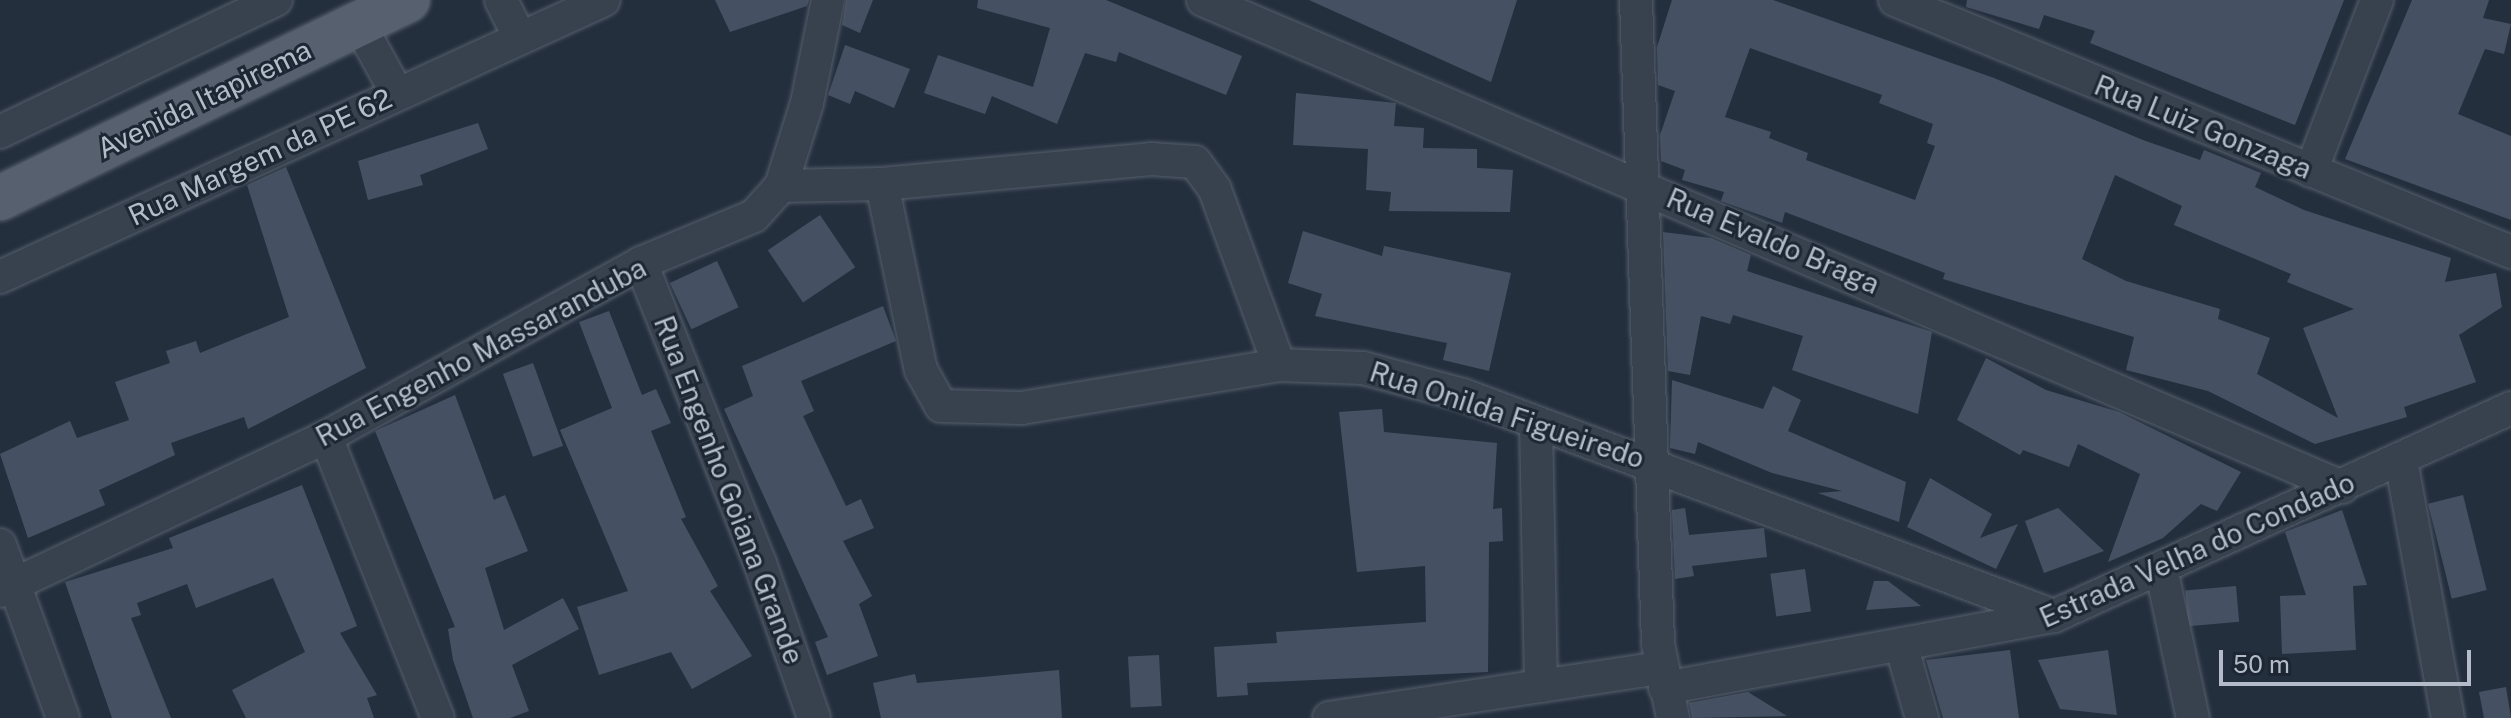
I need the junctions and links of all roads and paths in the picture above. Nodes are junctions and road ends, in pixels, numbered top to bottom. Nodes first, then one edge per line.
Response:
1 (276, 0) edge
2 (407, 0) edge
3 (501, 0) edge
4 (604, 0) edge
5 (828, 0) edge
6 (1203, 0) edge
7 (1636, 0) edge
8 (1895, 0) edge
9 (2377, 0) edge
10 (359, 24) junction
11 (520, 38) junction
12 (397, 93) junction
13 (0, 132) edge
14 (2311, 171) junction
15 (1639, 183) junction
16 (882, 184) junction
17 (781, 186) junction
18 (0, 198) edge
19 (2511, 252) edge
20 (641, 263) junction
21 (0, 277) edge
22 (1279, 365) junction
23 (2511, 408) edge
24 (1536, 424) junction
25 (326, 437) junction
26 (2401, 460) junction
27 (1651, 461) junction
28 (2342, 487) junction
29 (0, 545) edge
30 (2161, 568) junction
31 (7, 588) edge
32 (2054, 616) junction
33 (1902, 648) junction
34 (1541, 686) junction
35 (1666, 691) edge
36 (63, 718) edge
37 (438, 718) edge
38 (814, 718) edge
39 (1329, 718) edge
40 (1922, 718) edge
41 (2193, 718) edge
42 (2448, 718) edge

1 - 13 street
2 - 10 main road, Avenida Itapirema
3 - 11 street
4 - 11 street, Rua Margem da PE 62
5 - 17 street, Rua Engenho Massaranduba
6 - 15 street, Rua Evaldo Braga
7 - 15 street
8 - 14 street, Rua Luiz Gonzaga
9 - 14 street
10 - 12 street
10 - 18 main road, Avenida Itapirema
11 - 12 street, Rua Margem da PE 62
12 - 21 street, Rua Margem da PE 62
14 - 19 street, Rua Luiz Gonzaga
15 - 27 street
15 - 28 street, Rua Evaldo Braga
16 - 17 street
16 - 22 street
16 - 22 street, Rua Onilda Figueiredo
17 - 20 street, Rua Engenho Massaranduba
20 - 25 street, Rua Engenho Massaranduba
20 - 38 street, Rua Engenho Goiana Grande
22 - 24 street, Rua Onilda Figueiredo
23 - 26 street, Estrada Velha do Condado
24 - 27 street, Rua Onilda Figueiredo
24 - 34 street
25 - 31 street, Rua Engenho Massaranduba
25 - 37 street
26 - 28 street, Estrada Velha do Condado
26 - 42 street
27 - 32 street, Rua Onilda Figueiredo
27 - 35 street
28 - 30 street, Estrada Velha do Condado
29 - 31 street
30 - 32 street, Estrada Velha do Condado
30 - 41 street
31 - 36 street
32 - 33 street, Estrada Velha do Condado
33 - 35 street, Estrada Velha do Condado
33 - 40 street
34 - 35 street, Estrada Velha do Condado
34 - 39 street, Estrada Velha do Condado

